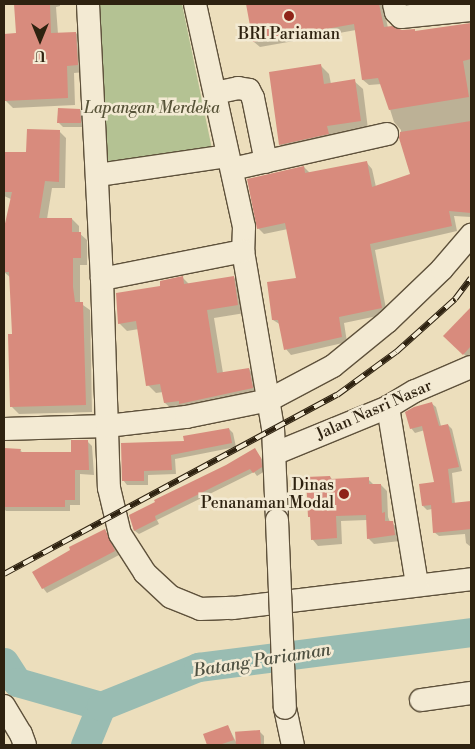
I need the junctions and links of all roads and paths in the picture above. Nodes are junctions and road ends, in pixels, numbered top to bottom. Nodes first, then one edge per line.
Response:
1 (88, 4) edge
2 (195, 4) edge
3 (394, 4) edge
4 (471, 10) edge
5 (215, 93) junction
6 (387, 134) dead end
7 (266, 162) junction
8 (230, 163) junction
9 (98, 175) junction
10 (471, 235) edge
11 (243, 252) junction
12 (102, 279) junction
13 (471, 367) edge
14 (269, 400) junction
15 (388, 407) junction
16 (107, 426) junction
17 (4, 429) edge
18 (276, 453) junction
19 (471, 579) edge
20 (416, 584) junction
21 (471, 692) edge
22 (421, 700) dead end
23 (4, 706) edge
24 (25, 745) edge
25 (293, 745) edge

1 - 9 street
2 - 5 street
3 - 4 street
5 - 7 street
5 - 8 street
6 - 7 street
7 - 8 street
8 - 9 street
8 - 11 street
9 - 12 street
10 - 14 street
11 - 12 street
11 - 14 street
12 - 16 street
13 - 15 street, Jalan Nasri Nasar
14 - 16 street
14 - 18 street
15 - 18 street, Jalan Nasri Nasar
15 - 20 street
16 - 17 street
16 - 20 street
18 - 25 street, bridge
19 - 20 street
21 - 22 street
23 - 24 street

